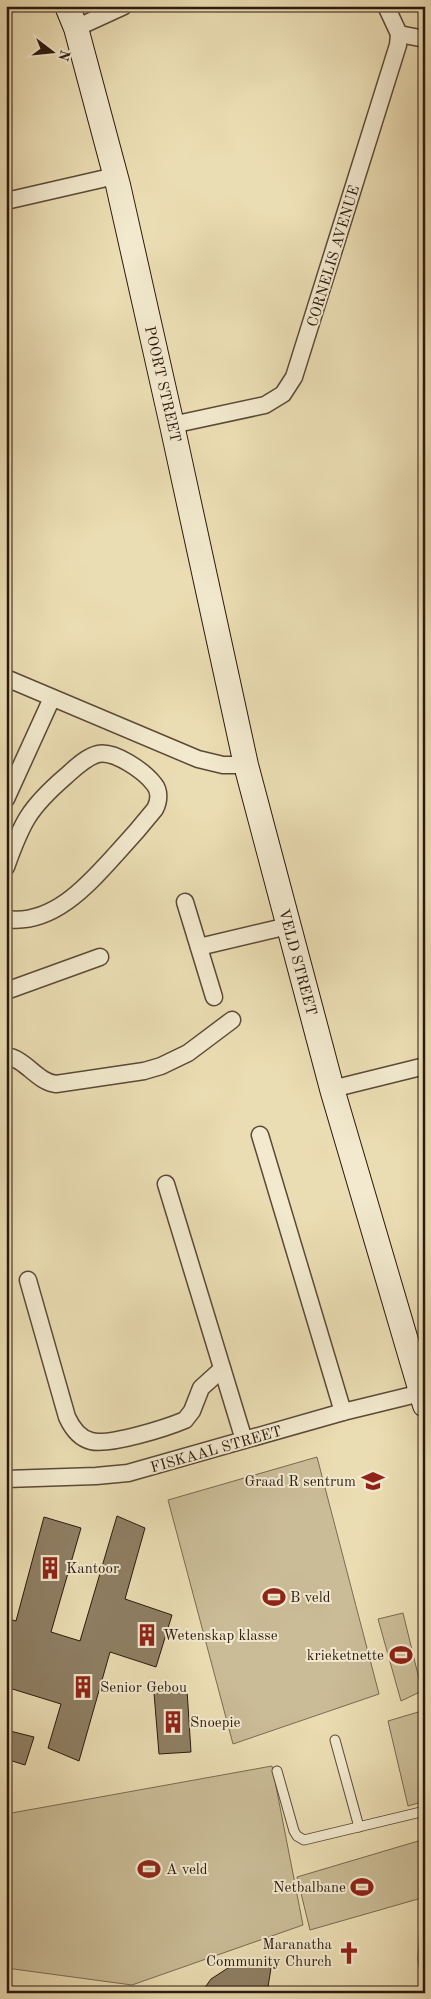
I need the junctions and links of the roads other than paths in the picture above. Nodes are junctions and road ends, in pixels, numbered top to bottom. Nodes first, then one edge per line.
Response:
1 (124, 6) edge
2 (386, 6) edge
3 (72, 17) edge
4 (399, 34) junction
5 (425, 39) edge
6 (115, 176) junction
7 (6, 200) edge
8 (172, 425) junction
9 (6, 678) edge
10 (52, 698) junction
11 (246, 765) junction
12 (6, 799) edge
13 (6, 867) edge
14 (185, 902) dead end
15 (6, 919) edge
16 (288, 926) junction
17 (199, 947) junction
18 (100, 956) dead end
19 (6, 991) edge
20 (214, 997) dead end
21 (232, 1020) dead end
22 (6, 1056) edge
23 (425, 1066) edge
24 (332, 1089) junction
25 (260, 1135) dead end
26 (166, 1184) dead end
27 (28, 1280) dead end
28 (222, 1369) junction
29 (423, 1399) edge
30 (342, 1412) junction
31 (244, 1440) junction
32 (6, 1479) edge
33 (335, 1740) dead end
34 (278, 1771) dead end
35 (425, 1811) edge
36 (359, 1827) junction
37 (425, 1928) edge
38 (424, 1959) edge
39 (425, 1974) edge

1 - 3 street
2 - 4 street
3 - 6 street, POORT STREET
4 - 5 street
4 - 8 street, CORNELIS AVENUE
6 - 7 street
6 - 8 street, POORT STREET
8 - 11 street, POORT STREET
9 - 10 street
10 - 11 street
10 - 12 street
11 - 16 street, VELD STREET
13 - 15 street
14 - 17 street
16 - 17 street
16 - 24 street, VELD STREET
17 - 20 street
18 - 19 street
21 - 22 street
23 - 24 street
24 - 29 street, VELD STREET
25 - 30 street
26 - 28 street
27 - 28 street
28 - 31 street
29 - 30 street, FISKAAL STREET
30 - 31 street, FISKAAL STREET
31 - 32 street, FISKAAL STREET
33 - 36 lane
34 - 36 lane
35 - 36 lane
37 - 38 lane
38 - 39 lane

